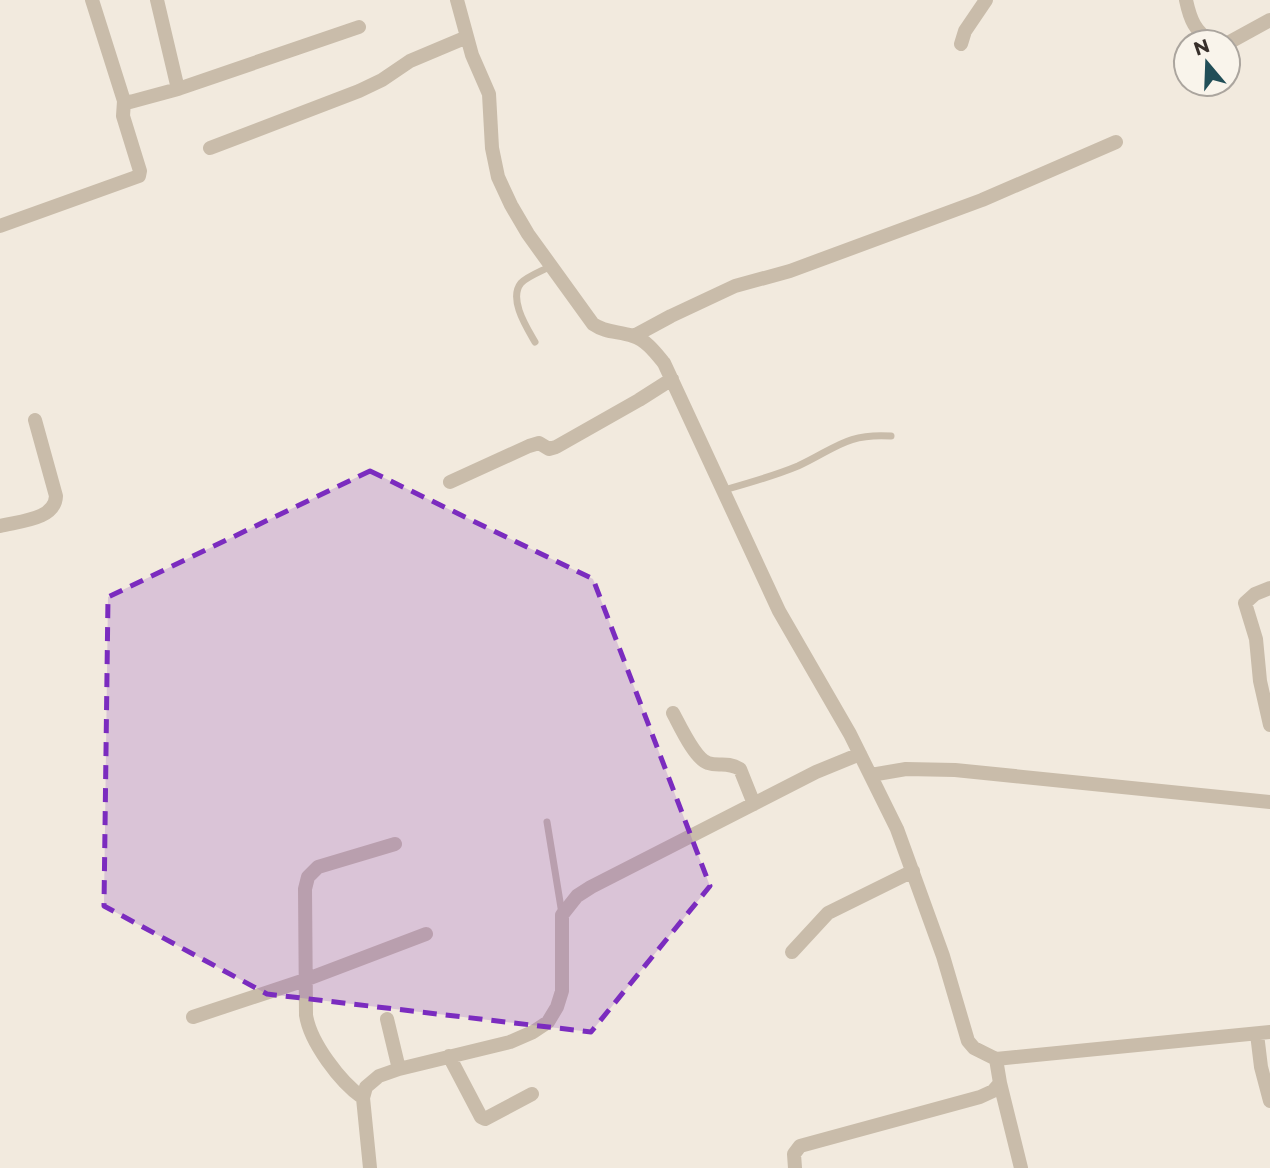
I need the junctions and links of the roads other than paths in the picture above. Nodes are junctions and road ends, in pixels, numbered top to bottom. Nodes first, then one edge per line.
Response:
1 (92, 0) edge
2 (157, 0) edge
3 (457, 0) edge
4 (986, 0) edge
5 (1186, 0) edge
6 (1270, 20) edge
7 (359, 27) dead end
8 (1195, 28) edge
9 (1242, 35) edge
10 (467, 37) junction
11 (961, 44) dead end
12 (178, 89) junction
13 (124, 101) junction
14 (1116, 142) dead end
15 (210, 148) dead end
16 (0, 226) edge
17 (551, 266) junction
18 (634, 336) junction
19 (535, 342) dead end
20 (672, 379) junction
21 (35, 420) dead end
22 (891, 436) dead end
23 (450, 482) dead end
24 (724, 489) junction
25 (0, 526) edge
26 (1270, 588) edge
27 (1263, 642) edge
28 (673, 713) dead end
29 (1270, 725) edge
30 (860, 754) junction
31 (871, 775) junction
32 (1270, 802) edge
33 (754, 804) junction
34 (547, 822) dead end
35 (395, 844) dead end
36 (913, 872) junction
37 (562, 915) junction
38 (426, 934) dead end
39 (792, 952) dead end
40 (305, 980) junction
41 (192, 1017) dead end
42 (387, 1019) dead end
43 (1264, 1033) edge
44 (449, 1056) junction
45 (996, 1059) junction
46 (399, 1069) junction
47 (1000, 1083) junction
48 (532, 1094) dead end
49 (363, 1098) junction
50 (1270, 1101) edge
51 (370, 1168) edge
52 (795, 1168) edge
53 (1021, 1168) edge

1 - 13 street
2 - 12 street
3 - 10 street
4 - 11 street
5 - 8 street
6 - 9 street
7 - 12 street
10 - 15 street
10 - 17 street
12 - 13 street
13 - 16 street
14 - 18 street
17 - 18 street
17 - 19 lane
18 - 20 street
20 - 23 street
20 - 24 street
21 - 25 street
22 - 24 lane
24 - 30 street
26 - 27 street
27 - 29 street
28 - 33 street
30 - 31 street
30 - 33 street
31 - 32 street
31 - 36 street
33 - 37 street
34 - 37 lane
35 - 40 street
36 - 39 street
36 - 45 street
37 - 44 street
38 - 40 street
40 - 41 street
40 - 49 street
42 - 46 street
43 - 45 street
43 - 50 street
44 - 46 street
44 - 48 street
45 - 47 street
46 - 49 street
47 - 52 street
47 - 53 street
49 - 51 street

